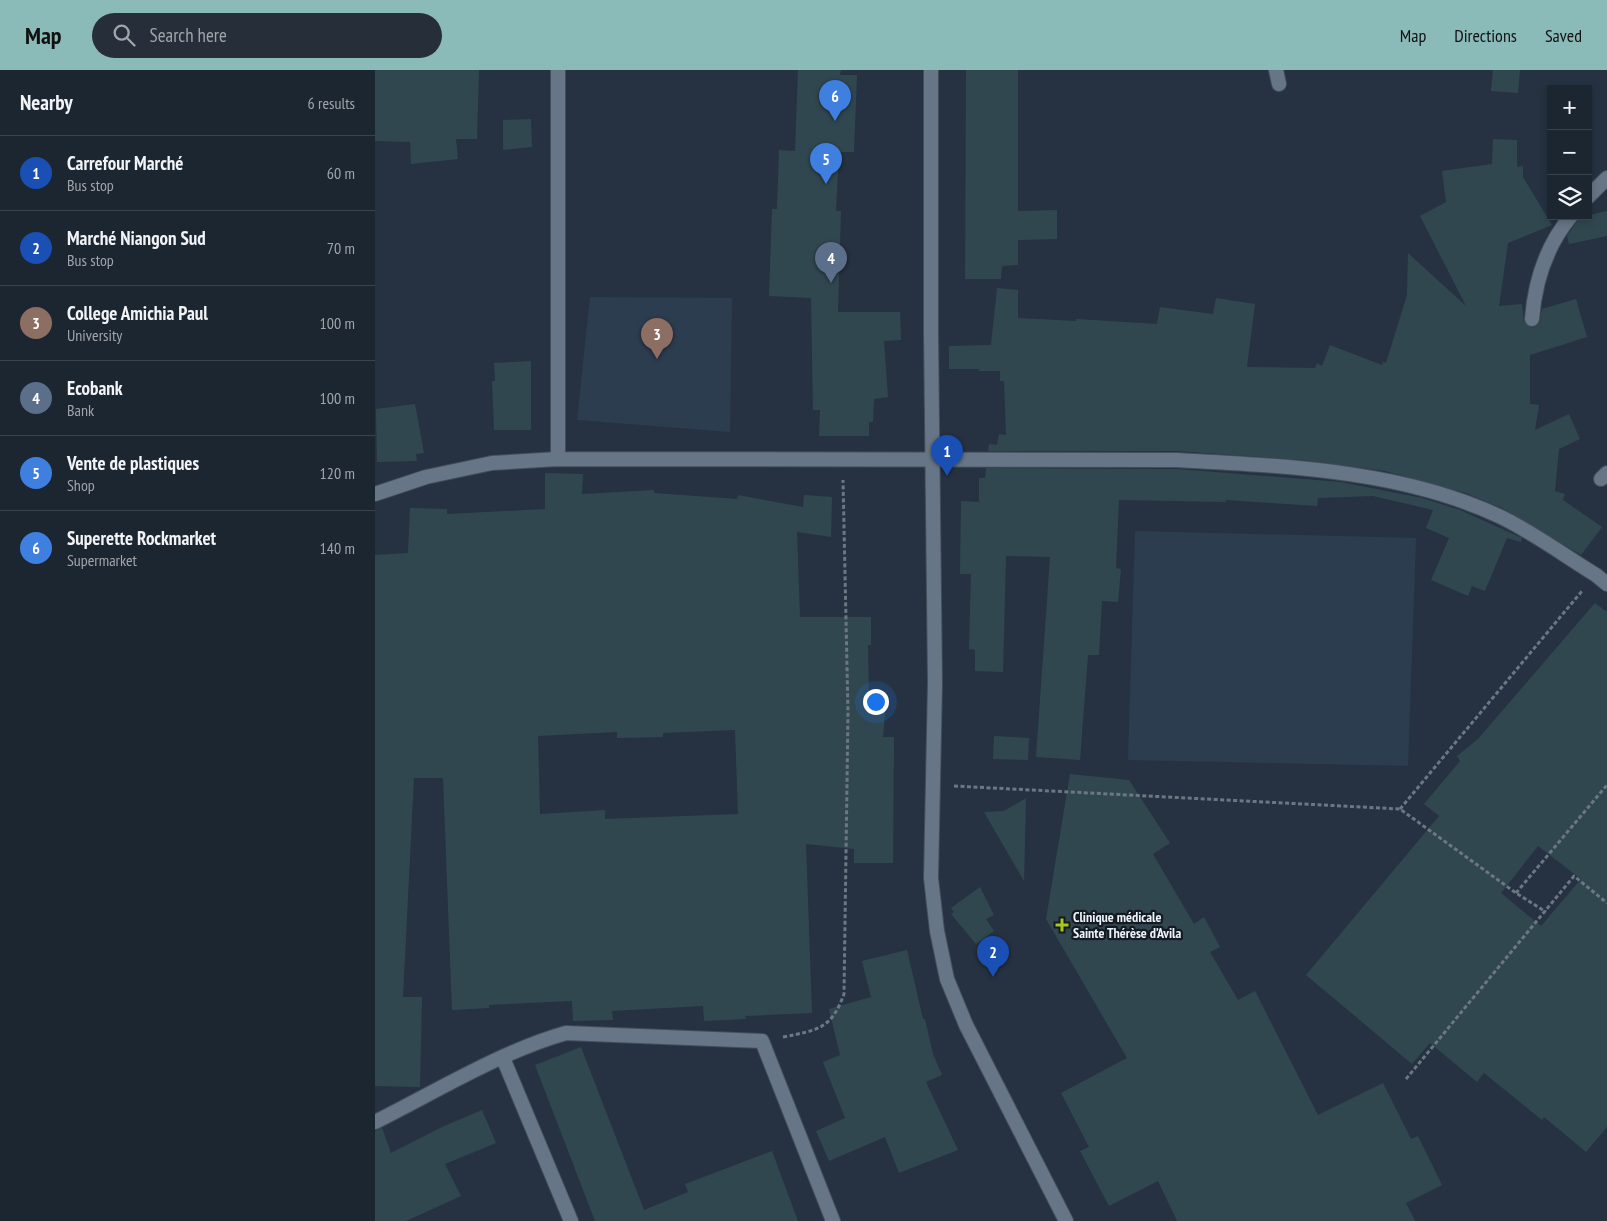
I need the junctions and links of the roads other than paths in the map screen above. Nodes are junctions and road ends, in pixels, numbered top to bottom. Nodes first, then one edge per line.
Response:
1 (558, 70) edge
2 (931, 70) edge
3 (1276, 70) edge
4 (1279, 84) dead end
5 (1607, 178) edge
6 (1592, 193) edge
7 (1568, 220) edge
8 (1532, 319) dead end
9 (558, 459) junction
10 (933, 460) junction
11 (375, 494) edge
12 (1607, 584) edge
13 (503, 1058) junction
14 (375, 1122) edge
15 (571, 1221) edge
16 (833, 1221) edge
17 (1066, 1221) edge

1 - 9 street
2 - 10 street
3 - 4 street
5 - 6 street
7 - 8 street
9 - 10 street
9 - 11 street
10 - 12 street
10 - 17 street
13 - 14 street
13 - 15 street
13 - 16 street

